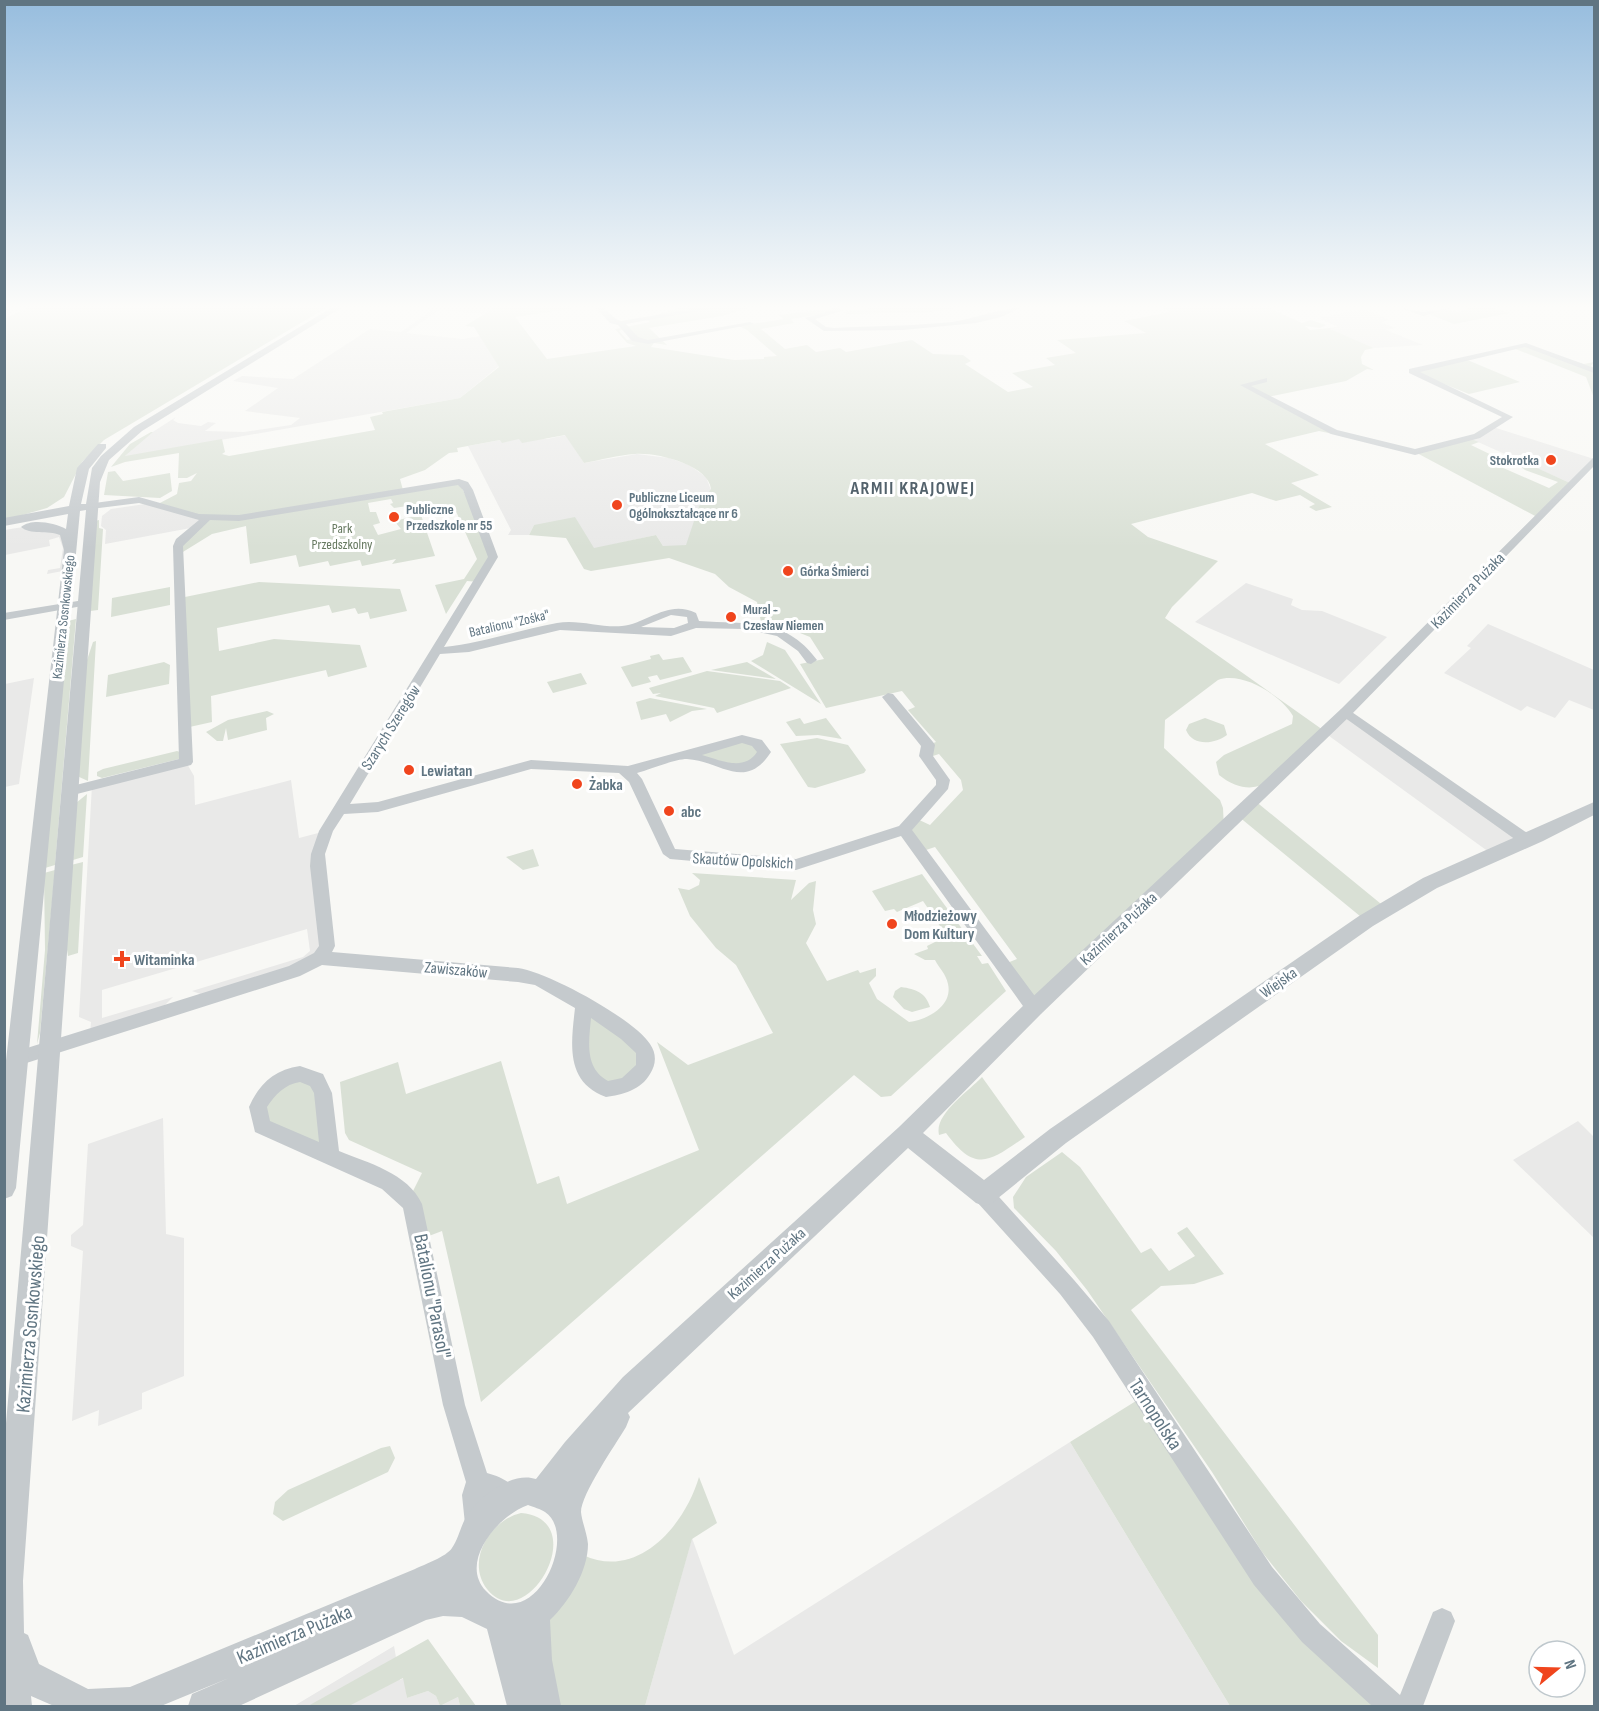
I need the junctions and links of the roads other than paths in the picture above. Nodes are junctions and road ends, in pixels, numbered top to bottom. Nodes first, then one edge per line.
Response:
1 (192, 388) edge
2 (205, 388) edge
3 (1249, 388) edge
4 (1446, 388) edge
5 (1594, 460) edge
6 (78, 479) junction
7 (91, 509) junction
8 (74, 512) junction
9 (207, 518) junction
10 (24, 519) junction
11 (4, 522) edge
12 (4, 529) edge
13 (70, 550) junction
14 (74, 604) junction
15 (4, 617) edge
16 (694, 624) junction
17 (625, 629) junction
18 (436, 651) junction
19 (811, 660) dead end
20 (888, 697) dead end
21 (1346, 712) junction
22 (683, 754) junction
23 (628, 771) junction
24 (69, 791) junction
25 (1594, 808) edge
26 (339, 809) junction
27 (904, 830) junction
28 (1528, 841) junction
29 (320, 958) junction
30 (584, 1006) junction
31 (1034, 1008) junction
32 (48, 1048) junction
33 (17, 1058) junction
34 (907, 1134) junction
35 (330, 1156) junction
36 (4, 1188) edge
37 (984, 1195) junction
38 (633, 1387) junction
39 (478, 1482) junction
40 (544, 1493) junction
41 (507, 1496) junction
42 (566, 1514) junction
43 (477, 1524) junction
44 (465, 1558) junction
45 (488, 1612) junction
46 (534, 1612) junction
47 (1442, 1621) dead end
48 (8, 1632) junction
49 (126, 1705) edge
50 (16, 1707) edge
51 (204, 1707) edge
52 (523, 1707) edge
53 (545, 1707) edge
54 (1392, 1707) edge
55 (1410, 1707) edge

1 - 6 street, Kazimierza Sosnkowskiego
2 - 7 street, Kazimierza Sosnkowskiego
3 - 4 street
5 - 21 street, Kazimierza Pużaka
6 - 8 street, Kazimierza Sosnkowskiego
6 - 10 street
7 - 8 street
7 - 9 street, Szarych Szeregów
7 - 14 street, Kazimierza Sosnkowskiego
8 - 10 street
8 - 12 street
8 - 13 street, Kazimierza Sosnkowskiego
9 - 18 street, Szarych Szeregów
9 - 24 street
10 - 11 street
12 - 13 street
13 - 14 street, Kazimierza Sosnkowskiego
14 - 15 street
14 - 24 street, Kazimierza Sosnkowskiego
14 - 33 street, Kazimierza Sosnkowskiego
16 - 17 street, Batalionu "Zośka"
16 - 17 street, Batalionu "Zośka"
16 - 19 street, Batalionu "Zośka"
17 - 18 street, Batalionu "Zośka"
18 - 26 street, Szarych Szeregów
20 - 27 street
21 - 28 street
21 - 31 street, Kazimierza Pużaka
22 - 22 street
22 - 23 street
23 - 26 street
23 - 27 street, Skautów Opolskich
24 - 32 street, Kazimierza Sosnkowskiego
25 - 28 street, Wiejska
26 - 29 street, Szarych Szeregów
27 - 31 street
28 - 37 street, Wiejska
29 - 30 street, Zawiszaków
29 - 32 street
30 - 30 street, Zawiszaków
31 - 34 street, Kazimierza Pużaka
32 - 33 street
32 - 48 street, Kazimierza Sosnkowskiego
33 - 36 street, Kazimierza Sosnkowskiego
34 - 37 street, Tarnopolska
34 - 38 street, Kazimierza Pużaka
35 - 35 street, Batalionu "Parasol"
35 - 39 street, Batalionu "Parasol"
37 - 54 street, Tarnopolska
38 - 40 street, Kazimierza Pużaka
38 - 42 street, Kazimierza Pużaka
39 - 41 street
39 - 43 street, Batalionu "Parasol"
40 - 41 street
40 - 42 street
41 - 43 street
42 - 46 street
43 - 44 street
44 - 45 street
44 - 49 street, Kazimierza Pużaka
45 - 46 street
45 - 51 street, Kazimierza Pużaka
45 - 52 street
46 - 53 street
47 - 55 street
48 - 49 street, Kazimierza Pużaka
48 - 50 street, Kazimierza Sosnkowskiego

